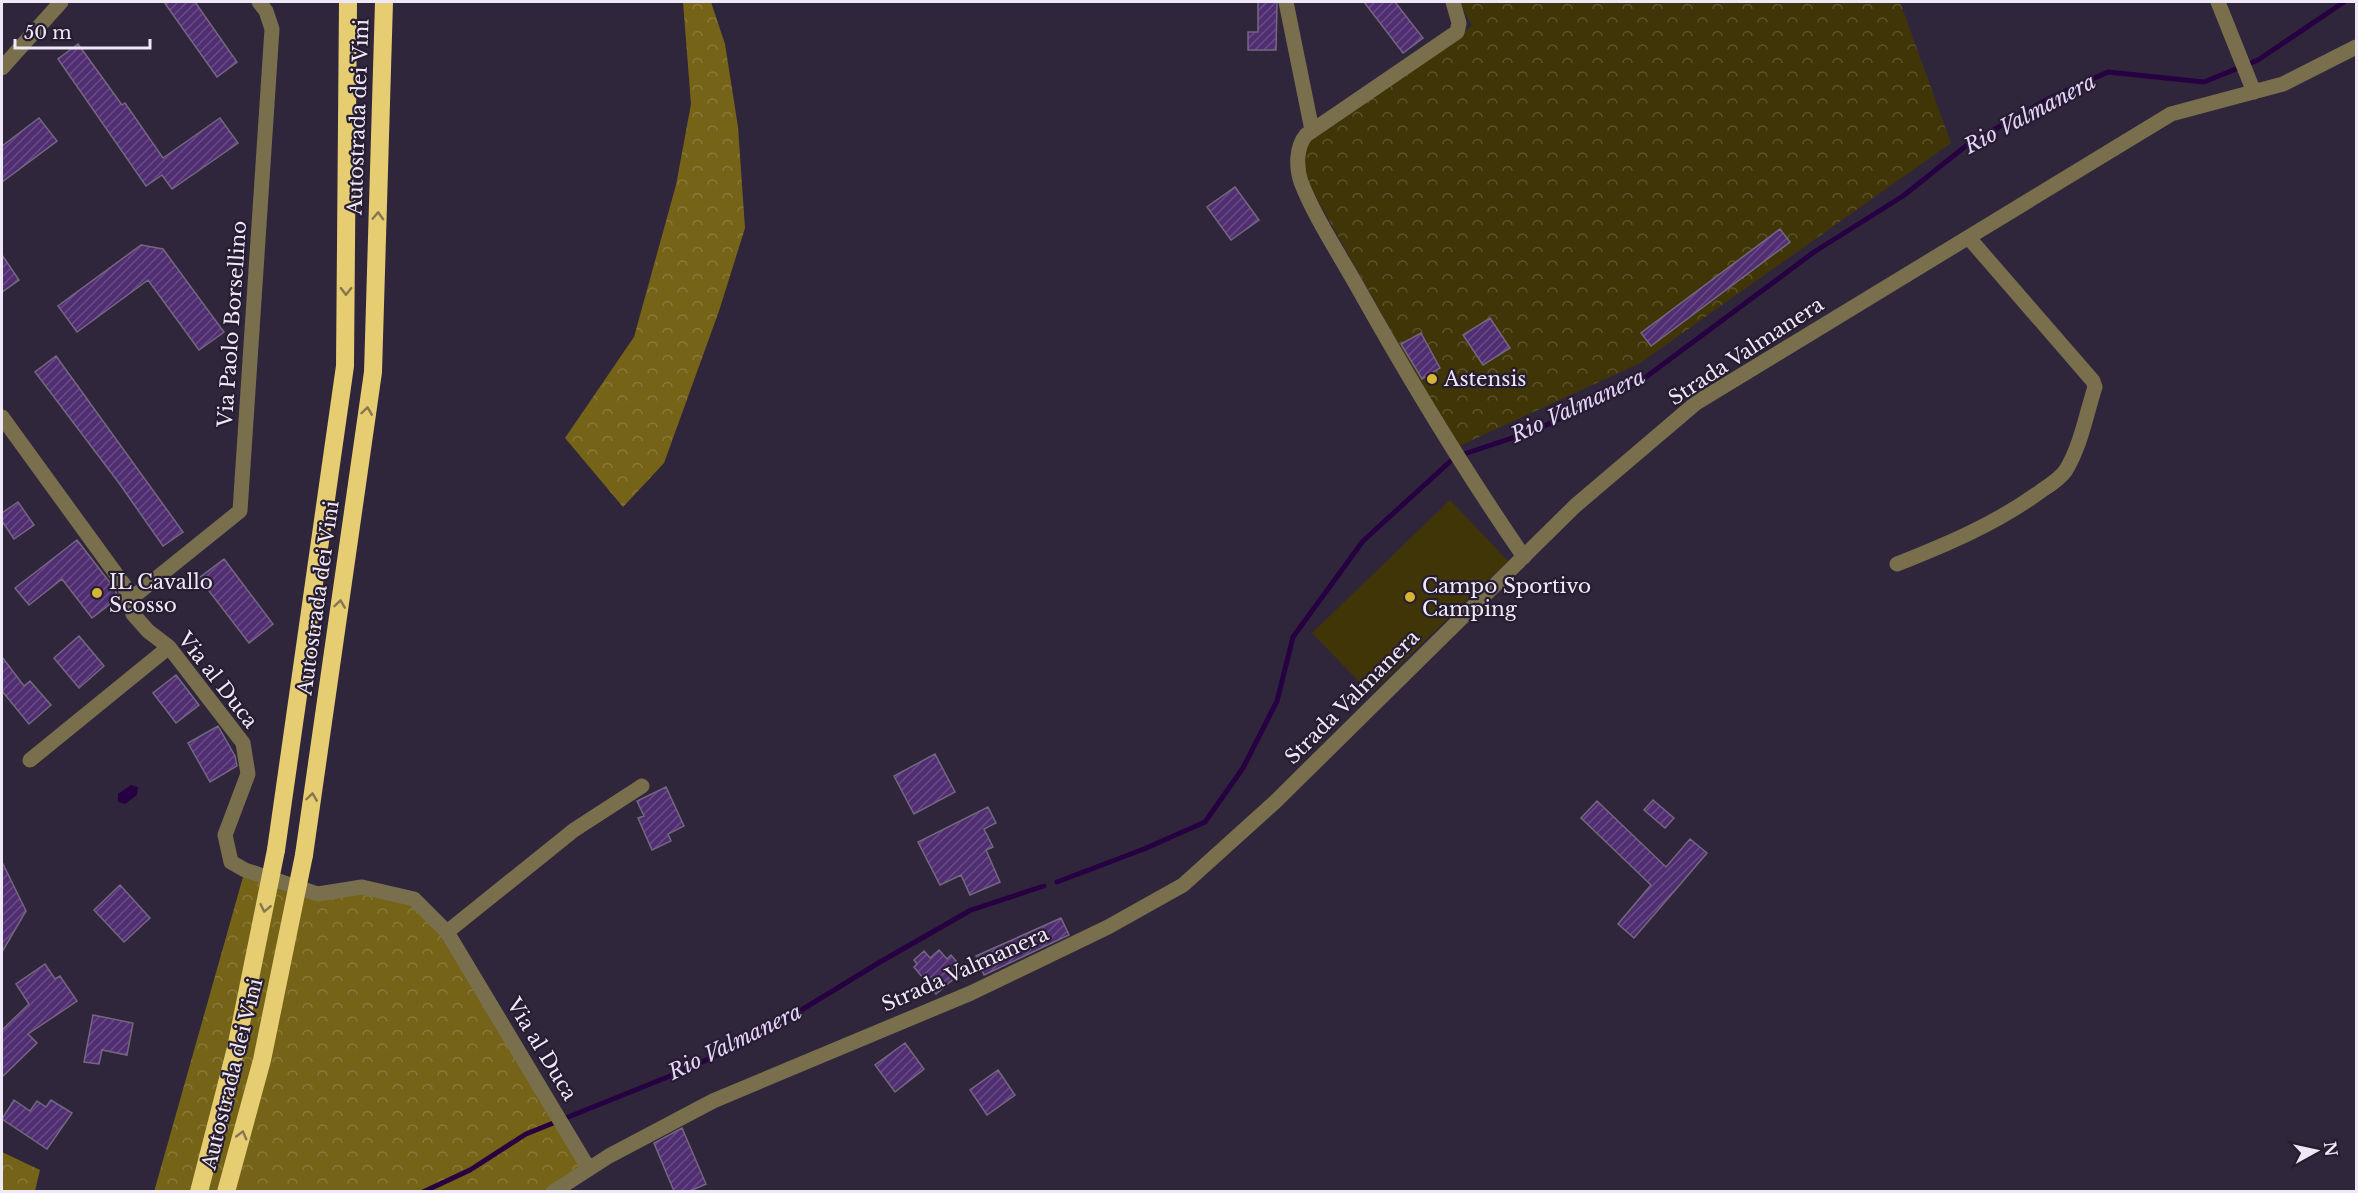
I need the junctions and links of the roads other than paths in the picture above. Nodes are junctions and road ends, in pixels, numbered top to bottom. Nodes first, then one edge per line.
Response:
1 (62, 2) edge
2 (259, 2) edge
3 (348, 2) edge
4 (384, 2) edge
5 (1286, 2) edge
6 (1453, 2) edge
7 (2217, 2) edge
8 (2356, 47) edge
9 (2, 68) edge
10 (2254, 92) junction
11 (1312, 130) junction
12 (1969, 238) junction
13 (2, 417) edge
14 (1524, 557) junction
15 (1897, 564) dead end
16 (129, 596) junction
17 (169, 647) junction
18 (30, 760) dead end
19 (642, 786) dead end
20 (447, 932) junction
21 (589, 1168) junction
22 (199, 1191) edge
23 (226, 1191) edge
24 (553, 1191) edge

1 - 9 street
2 - 16 street, Via Paolo Borsellino
3 -> 22 highway, Autostrada dei Vini, bridge
23 -> 4 highway, Autostrada dei Vini, bridge
5 - 11 street
6 - 11 street
7 - 10 street
8 - 10 street, Strada Valmanera
10 - 12 street, Strada Valmanera
11 - 14 street
12 - 14 street, Strada Valmanera
12 - 15 street
13 - 16 street, Via al Duca
14 - 21 street, Strada Valmanera
16 - 17 street, Via al Duca
17 - 18 street
17 - 20 street, Via al Duca
19 - 20 street
20 - 21 street, Via al Duca
21 - 24 street, Strada Valmanera

